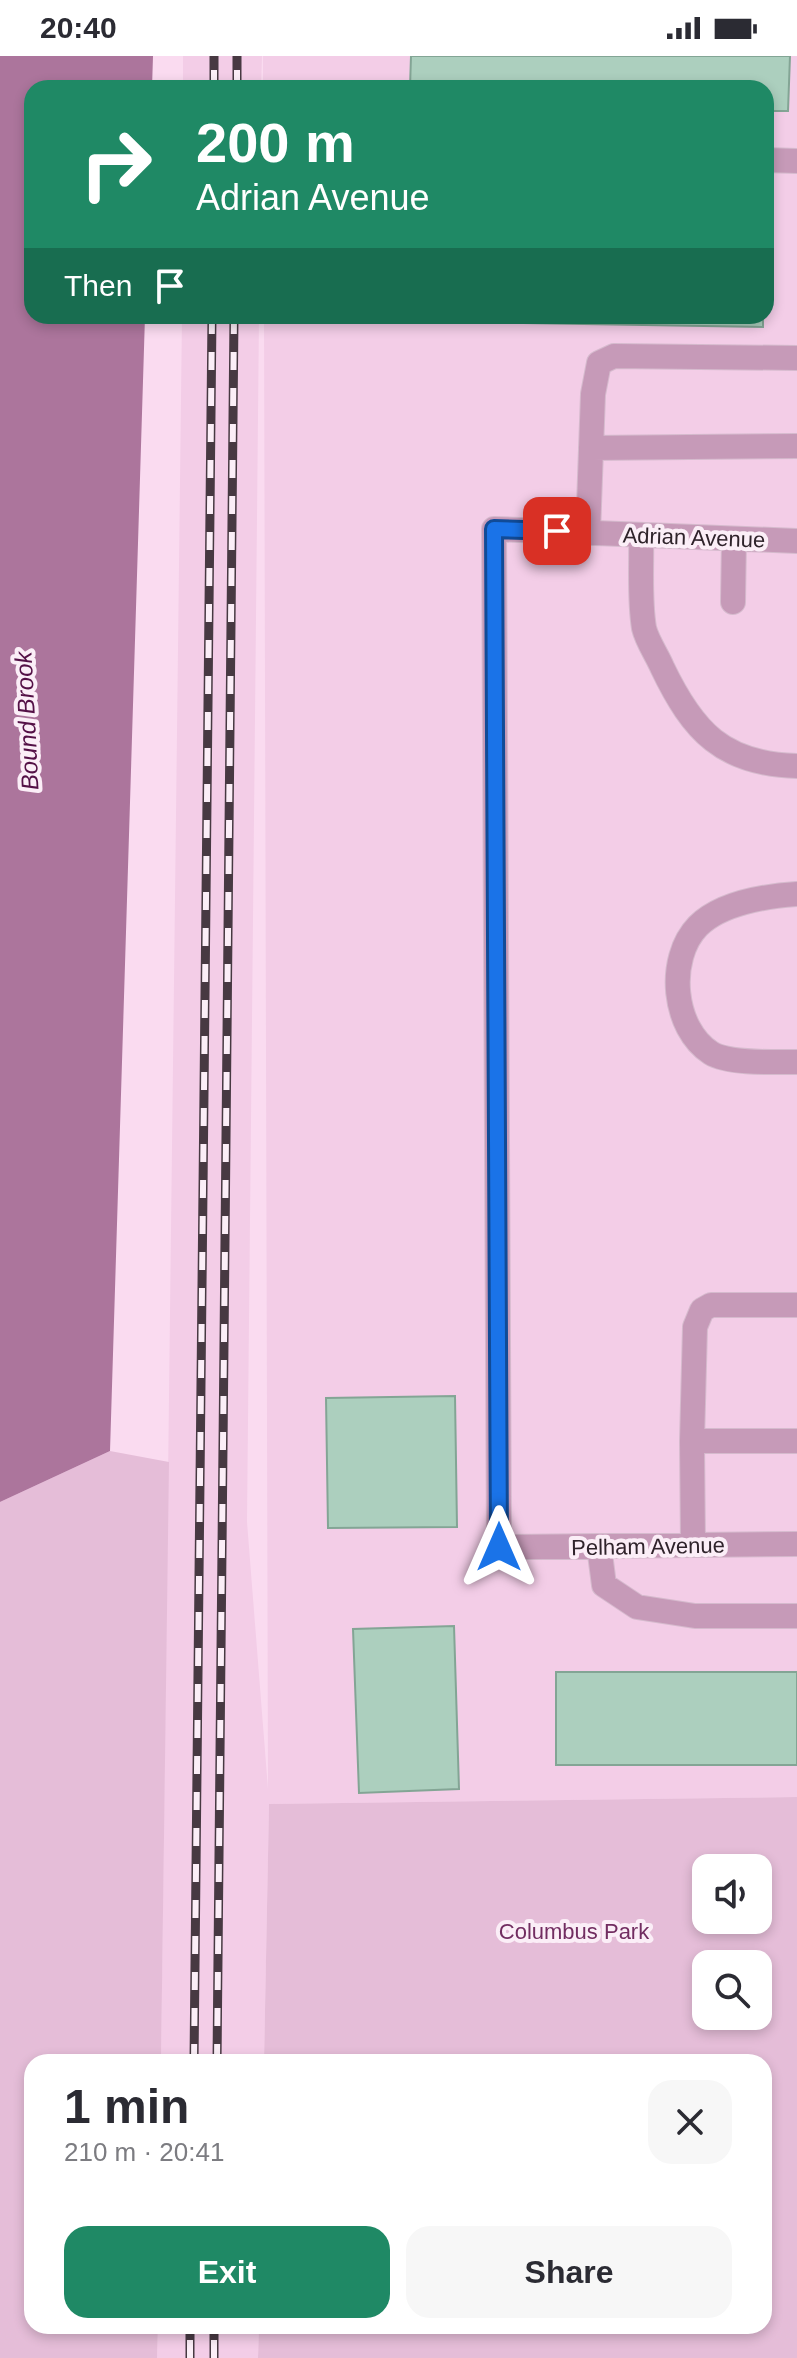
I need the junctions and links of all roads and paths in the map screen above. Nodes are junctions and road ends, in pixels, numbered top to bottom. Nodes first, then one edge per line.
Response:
1 (774, 160) edge
2 (797, 161) edge
3 (797, 358) edge
4 (797, 446) edge
5 (591, 448) junction
6 (588, 533) junction
7 (641, 535) junction
8 (734, 539) junction
9 (797, 541) edge
10 (733, 602) dead end
11 (797, 766) edge
12 (797, 894) edge
13 (797, 1062) edge
14 (797, 1305) edge
15 (692, 1441) junction
16 (797, 1441) edge
17 (797, 1544) edge
18 (693, 1545) junction
19 (599, 1546) junction
20 (499, 1547) joint
21 (797, 1616) edge

1 - 2 street
3 - 5 street
4 - 5 street
5 - 6 street
6 - 7 street, Adrian Avenue
6 - 20 street, Adrian Avenue
7 - 8 street, Adrian Avenue
7 - 11 street
8 - 9 street, Adrian Avenue
8 - 10 street
12 - 13 street
14 - 15 street
15 - 16 street
15 - 18 street
17 - 18 street, Pelham Avenue
18 - 19 street, Pelham Avenue
19 - 20 street, Pelham Avenue
19 - 21 street

